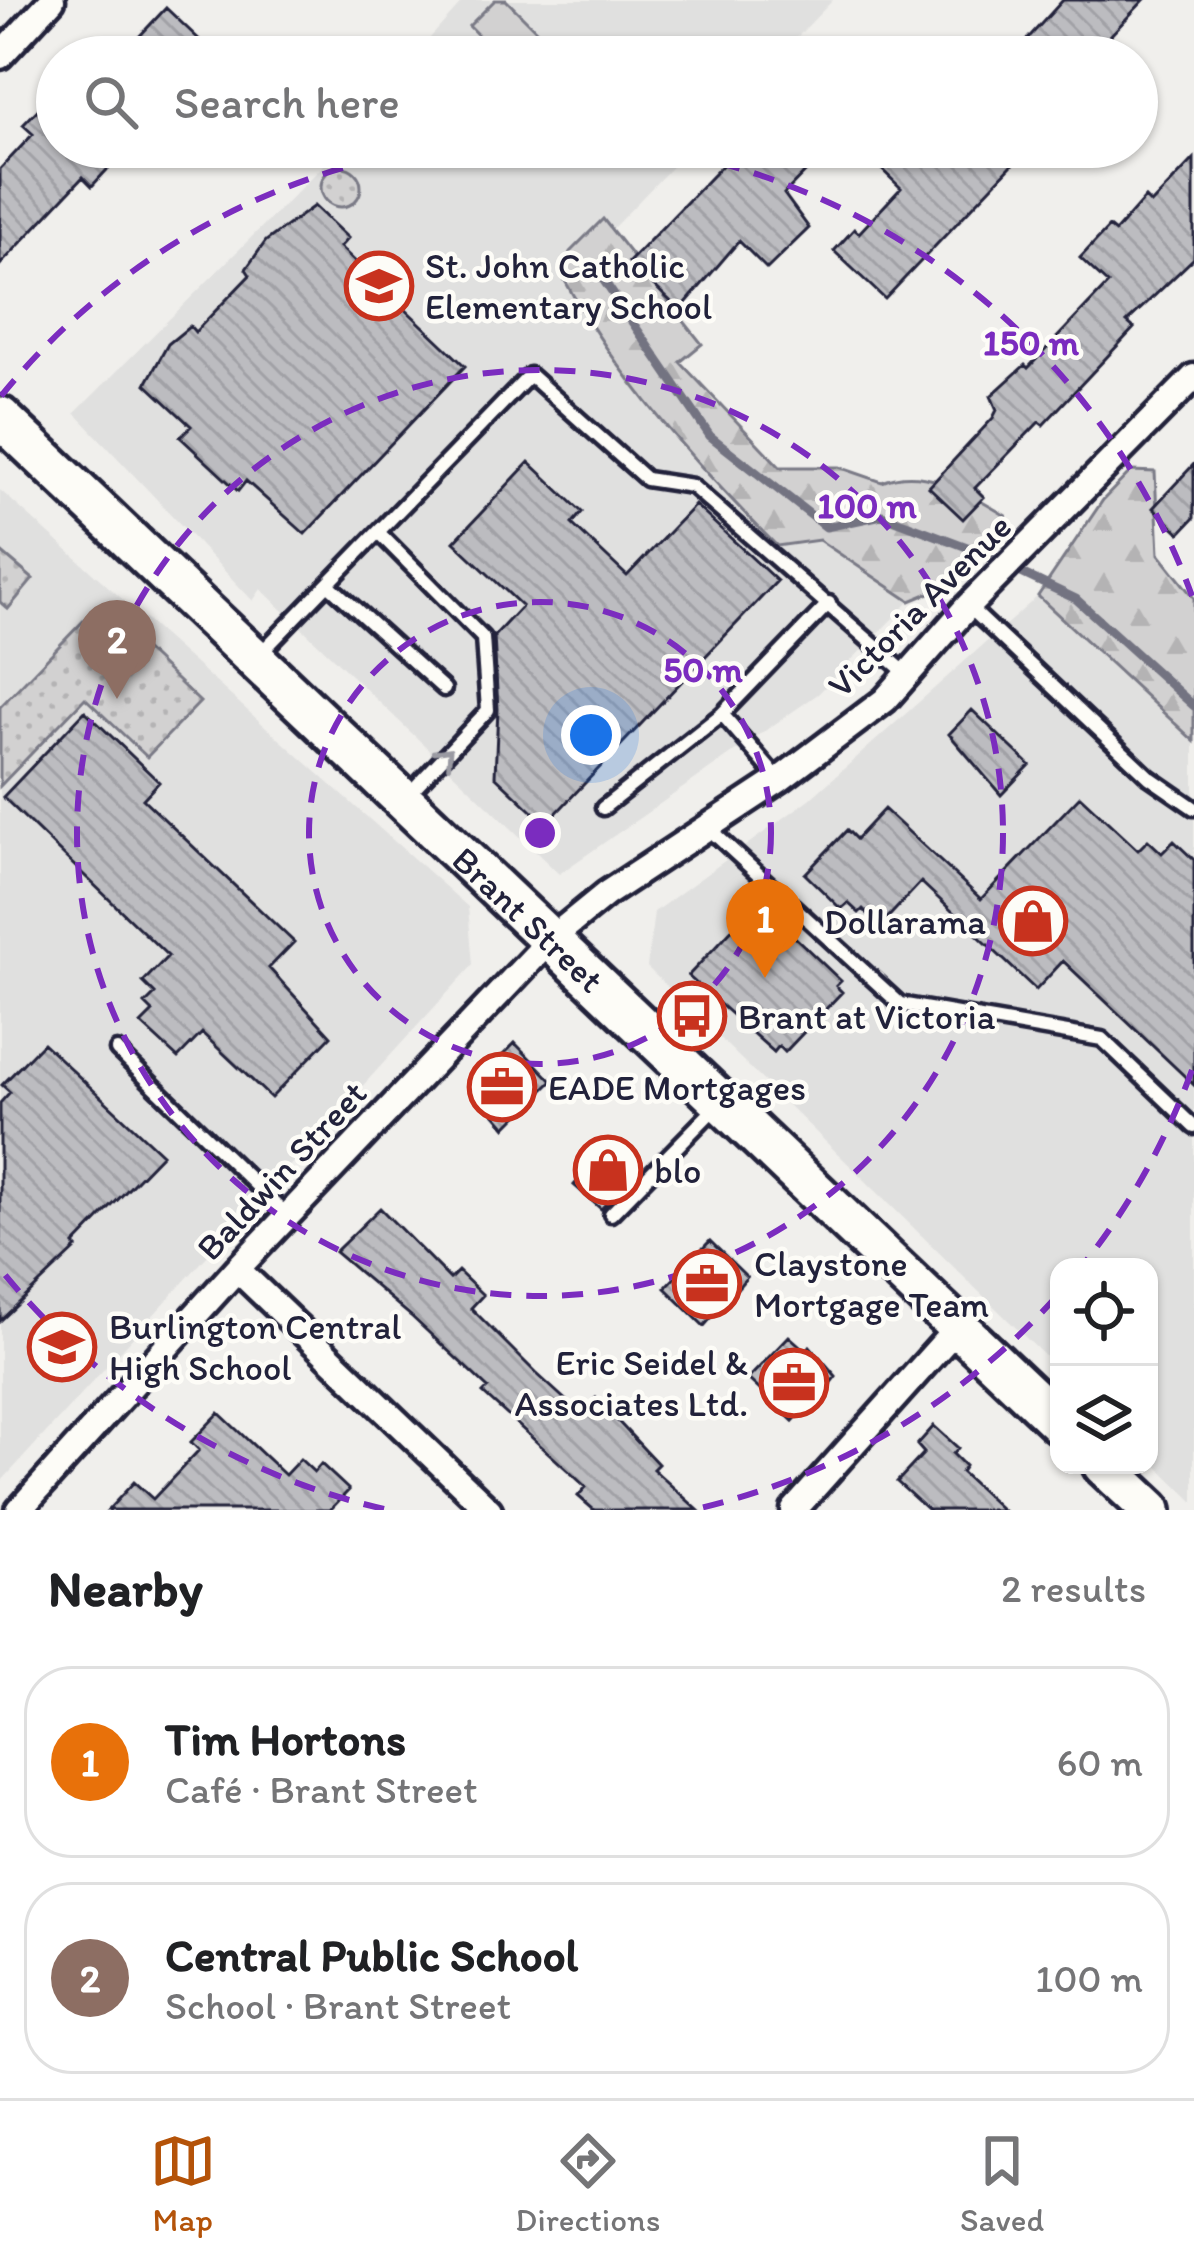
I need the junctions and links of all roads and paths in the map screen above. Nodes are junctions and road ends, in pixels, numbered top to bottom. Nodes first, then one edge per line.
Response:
1 (52, 0) edge
2 (0, 56) edge
3 (1194, 376) edge
4 (0, 417) edge
5 (378, 532) junction
6 (328, 584) junction
7 (976, 598) junction
8 (829, 603) junction
9 (252, 662) junction
10 (908, 675) junction
11 (444, 689) dead end
12 (722, 714) junction
13 (779, 780) junction
14 (403, 800) junction
15 (603, 808) dead end
16 (1194, 808) edge
17 (708, 827) junction
18 (552, 938) junction
19 (117, 1050) dead end
20 (720, 1102) junction
21 (1194, 1127) edge
22 (611, 1214) dead end
23 (288, 1216) junction
24 (237, 1269) junction
25 (957, 1328) junction
26 (1050, 1416) edge
27 (1112, 1474) edge
28 (19, 1510) edge
29 (489, 1510) edge
30 (794, 1510) edge
31 (1150, 1510) edge

1 - 2 street
3 - 7 street, Victoria Avenue
4 - 9 main road, Brant Street
5 - 6 lane
5 - 8 lane
14 -> 5 lane
6 - 9 lane
6 - 11 lane
7 - 10 street, Victoria Avenue
7 - 16 lane
8 - 10 lane
8 - 12 lane
9 - 14 main road, Brant Street
10 - 13 street, Victoria Avenue
12 - 13 lane
12 - 15 lane
13 - 17 street, Victoria Avenue
14 - 18 main road, Brant Street
17 - 18 street, Victoria Avenue
17 - 21 lane
18 - 20 main road, Brant Street
18 - 23 street, Baldwin Street
19 - 23 lane
20 - 22 lane
20 - 25 main road, Brant Street
23 - 24 street, Baldwin Street
24 - 28 street, Baldwin Street
24 - 29 street
25 - 26 main road, Brant Street
25 - 30 street
27 - 31 main road

